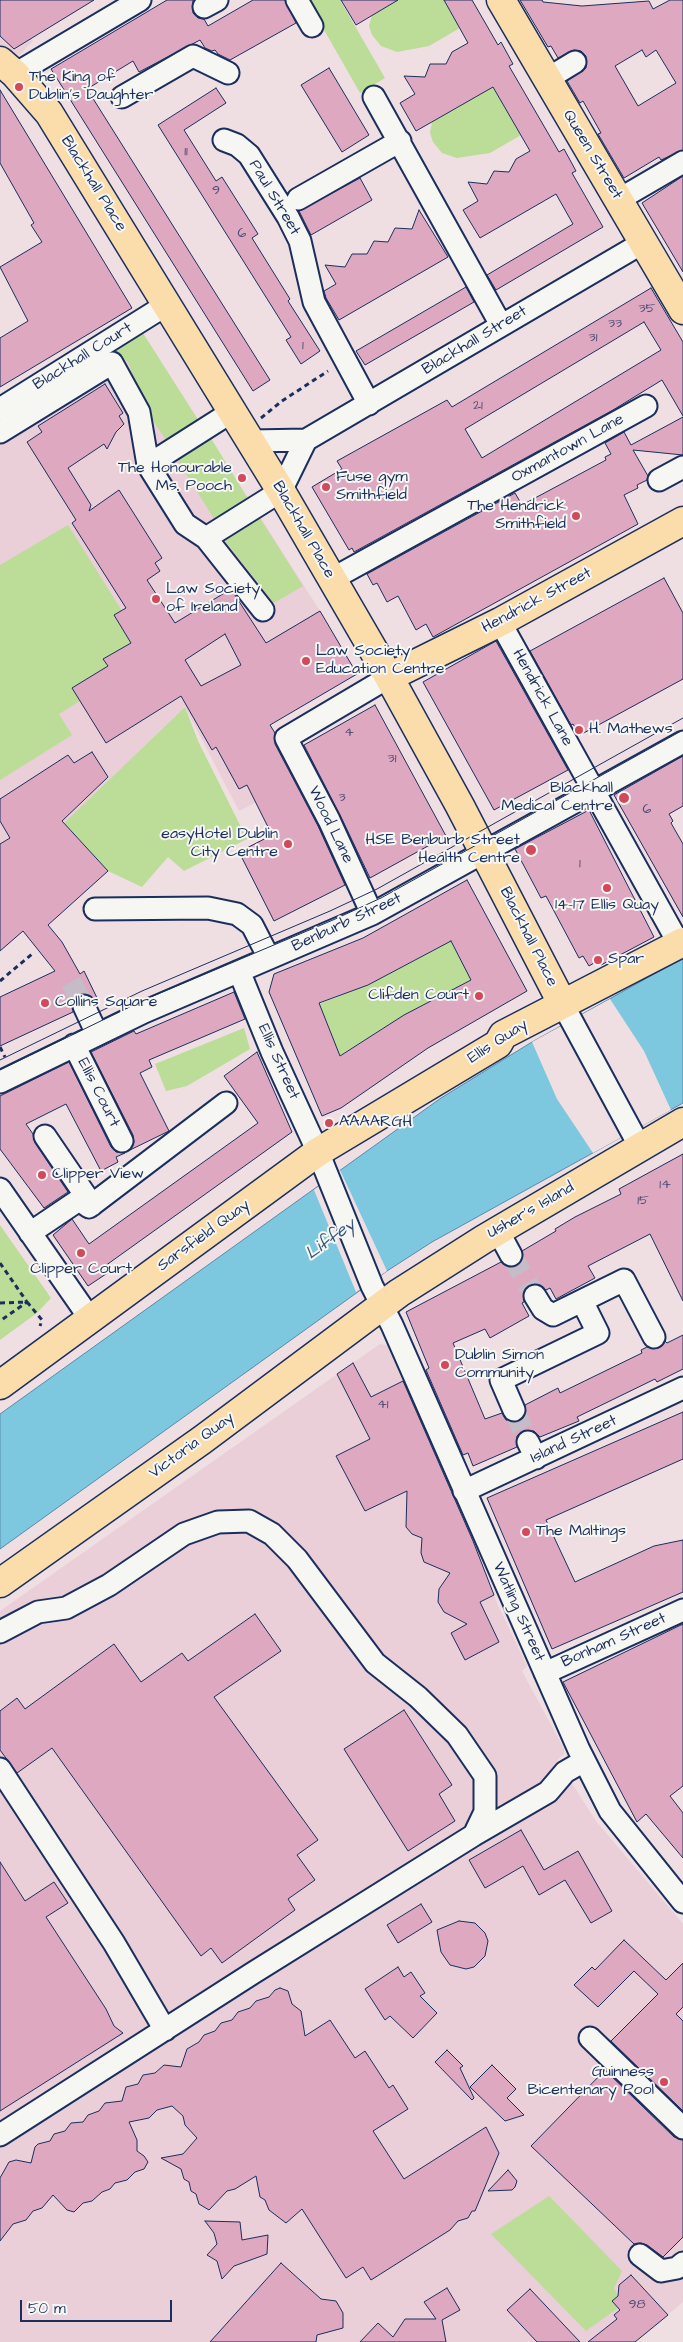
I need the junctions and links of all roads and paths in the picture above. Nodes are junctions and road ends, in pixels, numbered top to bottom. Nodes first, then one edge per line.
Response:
1 (140, 0) edge
2 (297, 0) edge
3 (501, 0) edge
4 (312, 26) dead end
5 (575, 62) dead end
6 (8, 68) edge
7 (228, 73) dead end
8 (547, 79) junction
9 (122, 97) dead end
10 (374, 97) dead end
11 (224, 140) dead end
12 (400, 140) junction
13 (683, 162) edge
14 (298, 199) dead end
15 (618, 200) junction
16 (644, 242) junction
17 (166, 305) junction
18 (683, 310) edge
19 (501, 324) junction
20 (345, 359) junction
21 (369, 404) junction
22 (646, 406) dead end
23 (0, 408) edge
24 (233, 411) junction
25 (0, 432) edge
26 (306, 440) junction
27 (251, 441) junction
28 (148, 465) junction
29 (683, 467) edge
30 (659, 480) dead end
31 (282, 491) junction
32 (683, 521) edge
33 (206, 538) junction
34 (332, 580) junction
35 (263, 610) dead end
36 (500, 622) junction
37 (389, 677) junction
38 (683, 742) edge
39 (588, 784) junction
40 (485, 853) junction
41 (95, 910) dead end
42 (372, 914) junction
43 (681, 943) edge
44 (32, 954) dead end
45 (269, 958) junction
46 (239, 971) junction
47 (0, 981) edge
48 (84, 1006) tunnel mouth
49 (566, 1012) junction
50 (97, 1034) junction
51 (74, 1045) junction
52 (0, 1082) edge
53 (226, 1103) dead end
54 (683, 1122) edge
55 (45, 1136) dead end
56 (636, 1139) junction
57 (122, 1141) dead end
58 (322, 1163) junction
59 (0, 1189) edge
60 (92, 1205) junction
61 (498, 1231) junction
62 (30, 1232) junction
63 (511, 1255) tunnel mouth
64 (0, 1263) edge
65 (377, 1295) junction
66 (535, 1296) tunnel mouth
67 (582, 1301) junction
68 (27, 1302) junction
69 (0, 1303) edge
70 (42, 1320) dead end
71 (91, 1320) junction
72 (0, 1321) edge
73 (654, 1337) dead end
74 (0, 1385) edge
75 (683, 1388) edge
76 (514, 1410) tunnel mouth
77 (464, 1491) junction
78 (0, 1583) edge
79 (683, 1610) edge
80 (0, 1632) edge
81 (545, 1673) junction
82 (584, 1761) junction
83 (0, 1769) edge
84 (474, 1835) junction
85 (683, 1902) edge
86 (165, 2030) junction
87 (590, 2038) dead end
88 (683, 2128) edge
89 (0, 2135) edge
90 (640, 2255) dead end
91 (683, 2262) edge

1 - 6 street
2 - 4 street
3 - 8 main road, Queen Street
5 - 8 street
6 - 17 main road, Blackhall Place
7 - 9 street
8 - 15 main road, Queen Street
10 - 12 street
11 - 20 street, Paul Street
12 - 14 street
12 - 19 street
13 - 15 street
15 - 16 main road, Queen Street
16 - 18 main road, Queen Street
16 - 19 street, Blackhall Street
17 - 23 street, Blackhall Court
17 - 24 main road, Blackhall Place
19 - 21 street, Blackhall Street
20 - 21 street, Paul Street
20 - 27 path
21 - 26 street, Blackhall Street
22 - 34 street, Oxmantown Lane
24 - 27 main road, Blackhall Place
24 - 28 street
25 - 28 street
26 - 27 street, Blackhall Street
26 - 31 street
27 - 31 main road, Blackhall Place
28 - 33 street
29 - 30 street
31 - 33 street
31 - 34 main road, Blackhall Place
32 - 36 main road, Hendrick Street
33 - 35 street
34 - 37 main road, Blackhall Place
36 - 37 main road, Hendrick Street
36 - 39 street, Hendrick Lane
37 - 40 main road, Blackhall Place
37 - 42 street, Wood Lane
38 - 39 street, Benburb Street
39 - 40 street, Benburb Street
39 - 43 street, Hendrick Lane
40 - 42 street, Benburb Street
40 - 49 main road, Blackhall Place
41 - 45 street
42 - 45 street, Benburb Street
43 - 49 main road, Ellis Quay
44 - 47 path
45 - 46 street, Benburb Street
46 - 50 street, Benburb Street
46 - 58 street, Ellis Street
48 - 50 street
49 - 56 street
49 - 58 main road, Ellis Quay
50 - 51 street, Benburb Street
51 - 52 street, Benburb Street
51 - 57 street, Ellis Court
53 - 60 street
54 - 56 main road, Usher's Island
55 - 60 street
56 - 61 main road, Usher's Island
58 - 65 street, Ellis Street
58 - 71 main road, Sarsfield Quay
59 - 62 street
60 - 62 street
61 - 63 street
61 - 65 main road, Usher's Island
62 - 71 street
64 - 68 path
65 - 77 street, Watling Street
65 - 78 main road, Victoria Quay
66 - 67 street
67 - 73 street
67 - 76 street
68 - 69 path
68 - 70 path
68 - 72 path
71 - 74 main road, Sarsfield Quay
75 - 77 street, Island Street
77 - 81 street, Watling Street
79 - 81 street, Bonham Street
80 - 84 street
81 - 82 street, Watling Street
82 - 84 street
82 - 85 street, Watling Street
83 - 86 street
84 - 86 street
86 - 89 street
87 - 88 street
90 - 91 street

